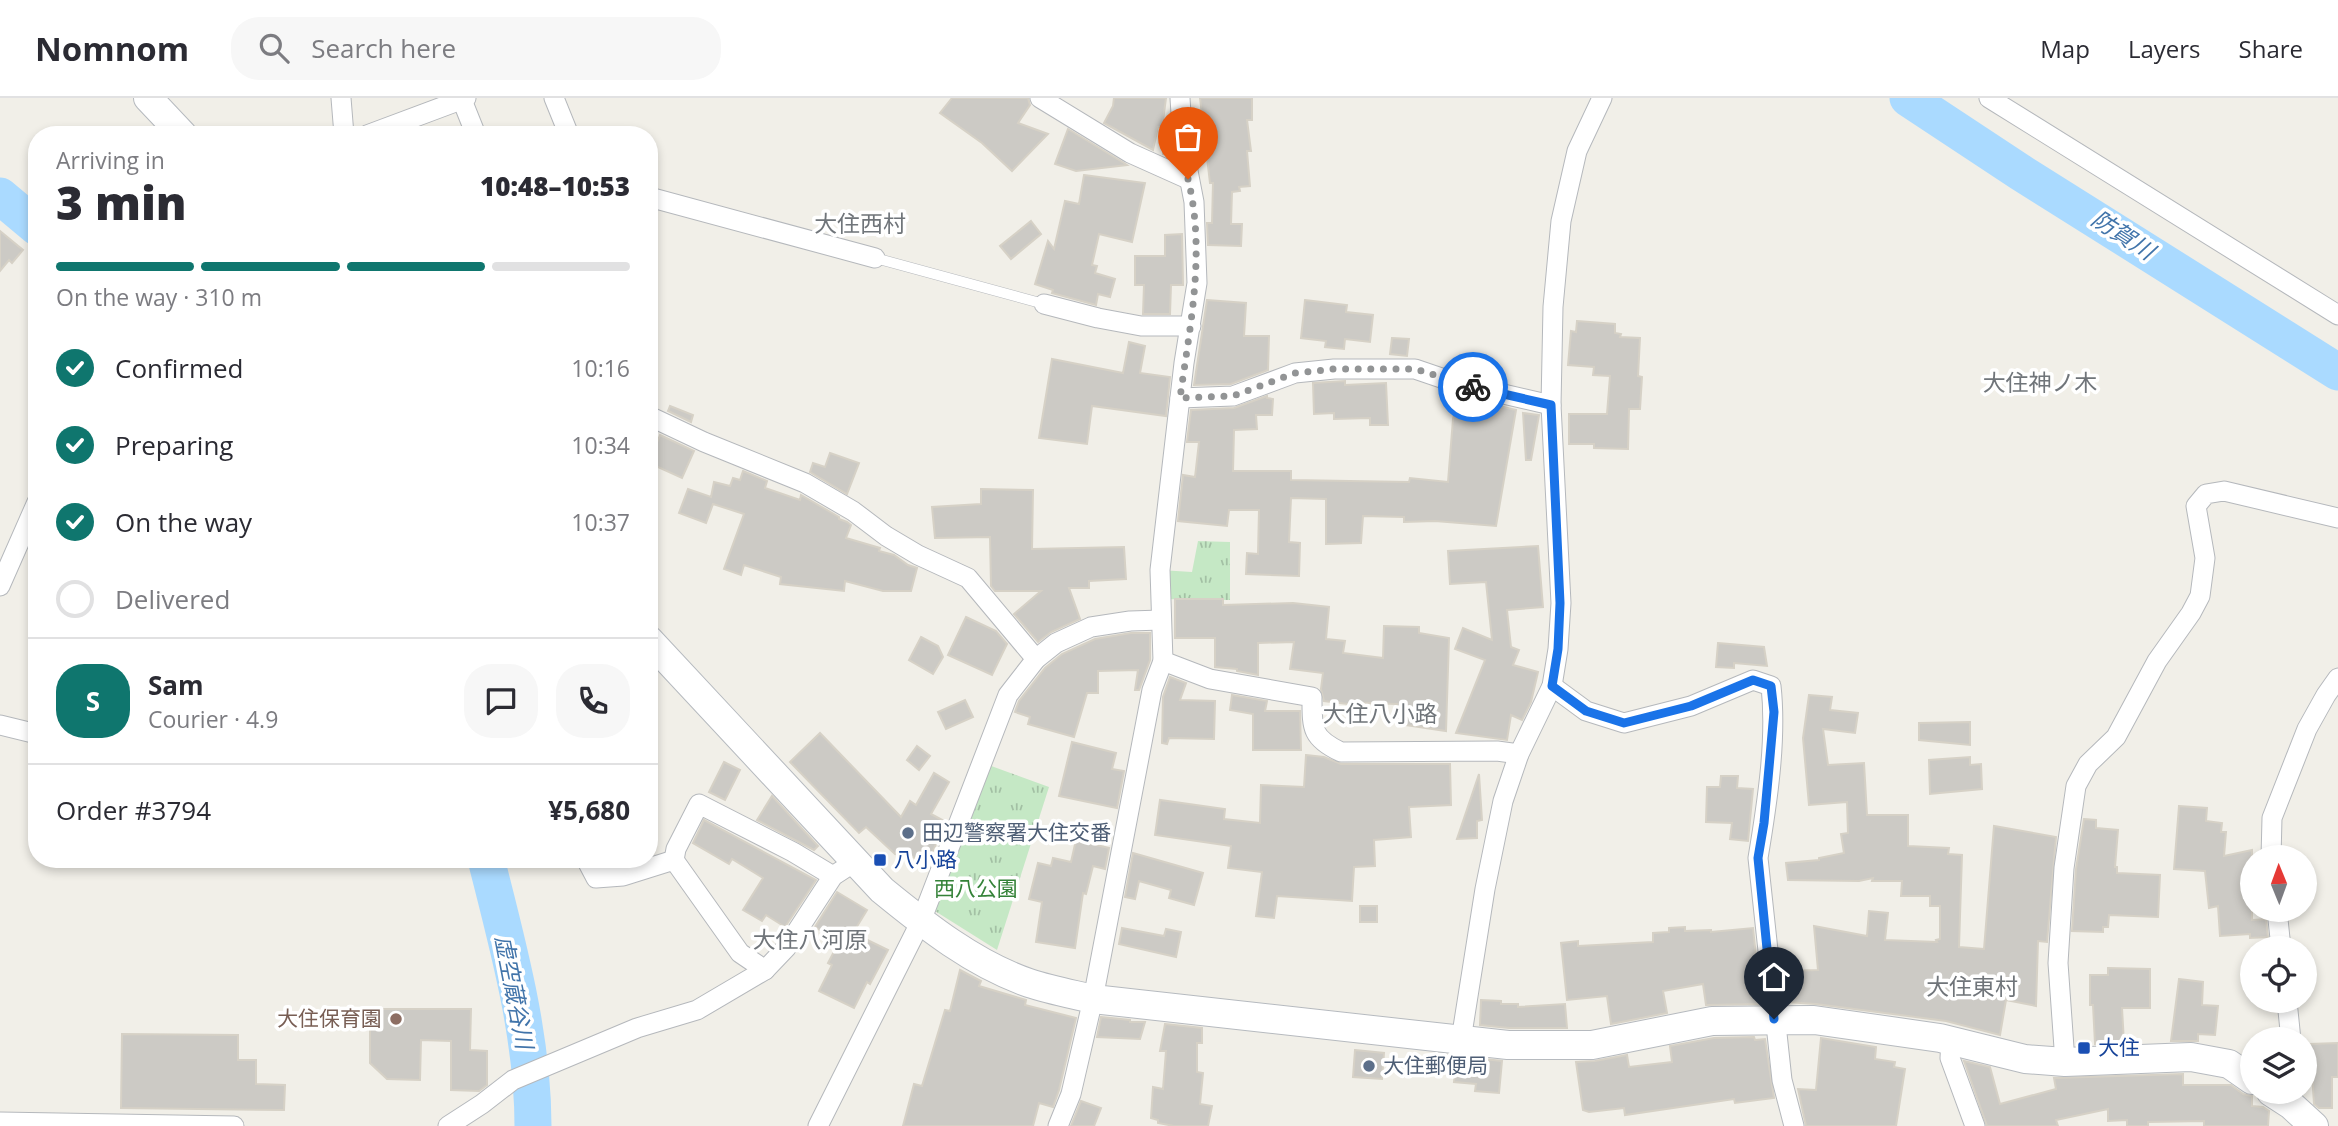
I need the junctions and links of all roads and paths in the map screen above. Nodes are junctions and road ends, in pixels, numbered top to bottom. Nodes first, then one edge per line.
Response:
1 (148, 98) edge
2 (341, 98) edge
3 (554, 98) edge
4 (1040, 98) edge
5 (1180, 98) edge
6 (1602, 98) edge
7 (1989, 98) edge
8 (464, 99) edge
9 (174, 126) edge
10 (343, 126) edge
11 (391, 126) edge
12 (473, 126) edge
13 (565, 126) edge
14 (1188, 179) junction
15 (658, 199) edge
16 (875, 258) joint
17 (1044, 304) joint
18 (2338, 315) edge
19 (1191, 326) junction
20 (1180, 398) junction
21 (1551, 405) junction
22 (658, 420) edge
23 (2338, 519) edge
24 (28, 522) edge
25 (0, 586) edge
26 (1161, 620) junction
27 (658, 651) edge
28 (1036, 659) junction
29 (1163, 661) junction
30 (2338, 678) edge
31 (1552, 686) junction
32 (0, 725) edge
33 (28, 732) edge
34 (1519, 754) junction
35 (2271, 845) edge
36 (674, 860) junction
37 (658, 865) edge
38 (591, 868) edge
39 (649, 868) edge
40 (844, 869) junction
41 (921, 921) junction
42 (765, 970) junction
43 (1093, 999) junction
44 (1774, 1019) junction
45 (1461, 1040) junction
46 (1951, 1040) junction
47 (2065, 1062) junction
48 (2240, 1072) edge
49 (2285, 1104) edge
50 (0, 1122) edge
51 (451, 1125) edge
52 (234, 1126) edge
53 (818, 1126) edge
54 (1058, 1126) edge
55 (1794, 1126) edge
56 (1975, 1126) edge
57 (2314, 1126) edge

1 - 9 street
2 - 10 street
3 - 13 street
4 - 14 street
5 - 14 street
6 - 21 street
7 - 18 street
8 - 11 street
8 - 12 street
14 - 19 street
15 - 16 street
16 - 17 lane
17 - 19 street
19 - 20 street
20 - 21 street
20 - 26 street
21 - 31 street
22 - 28 street
23 - 47 street
24 - 25 street
26 - 28 street
26 - 29 street
27 - 40 street
28 - 41 street
29 - 34 street
29 - 43 street
30 - 35 street
31 - 34 street
31 - 44 street
32 - 33 street
34 - 45 street
36 - 37 street
36 - 40 street
36 - 42 street
38 - 39 street
40 - 41 street
40 - 42 street
41 - 43 street
41 - 53 street
42 - 51 street
43 - 45 street
43 - 54 street
44 - 45 street
44 - 46 street
44 - 55 street
46 - 47 street
46 - 56 street
47 - 48 street
49 - 57 street
50 - 52 street

